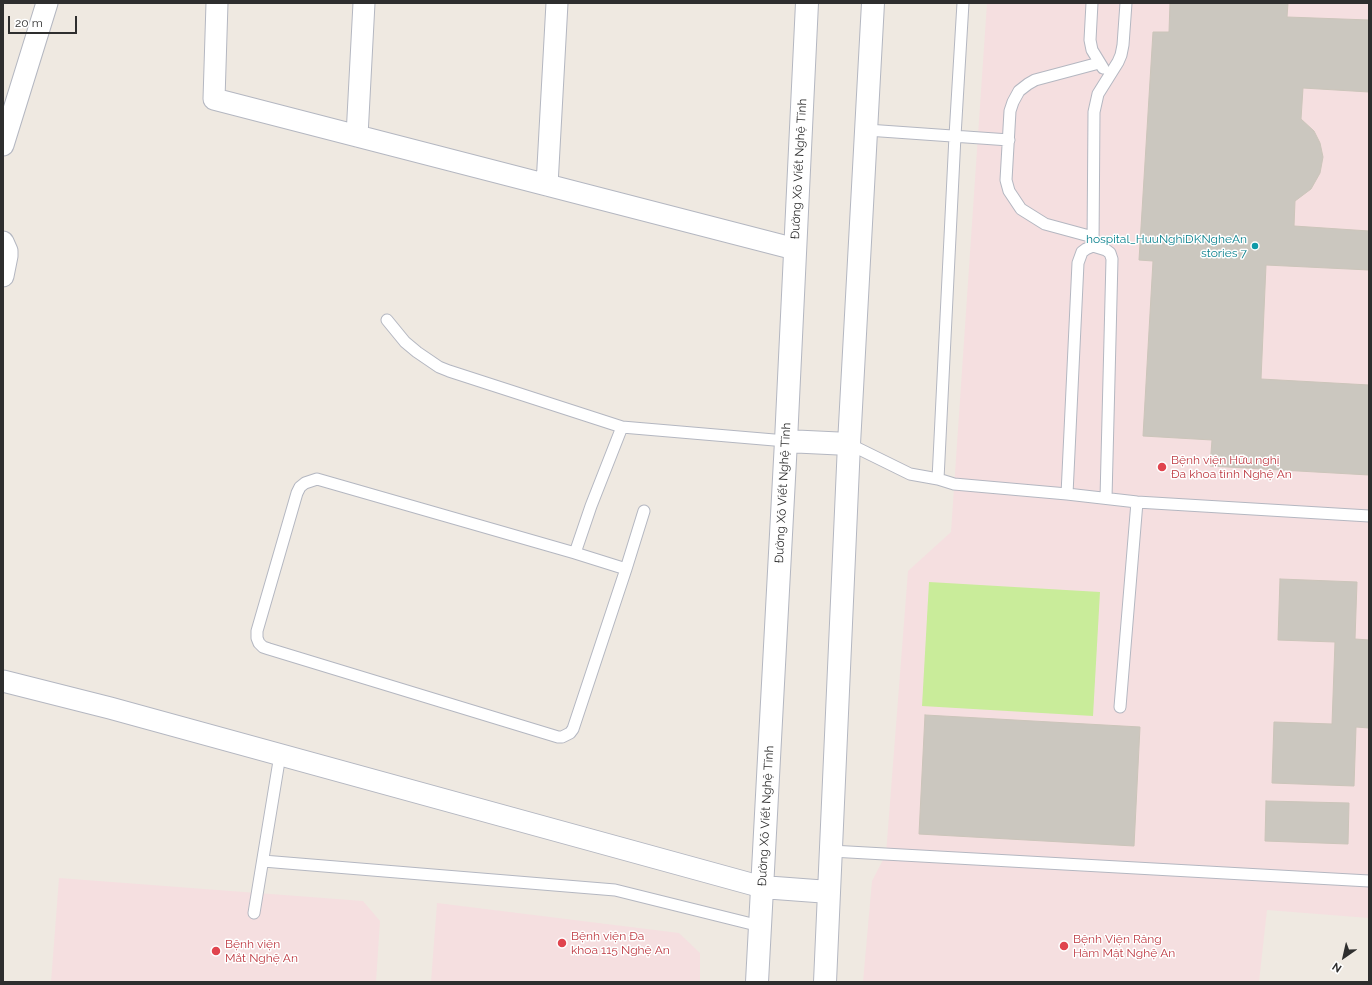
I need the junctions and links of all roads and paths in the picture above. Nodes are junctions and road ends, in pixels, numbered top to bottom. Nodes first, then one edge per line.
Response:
1 (47, 3) edge
2 (217, 3) edge
3 (364, 3) edge
4 (557, 3) edge
5 (807, 3) edge
6 (873, 3) edge
7 (963, 3) edge
8 (1092, 3) edge
9 (1126, 3) edge
10 (1099, 63) junction
11 (1109, 77) junction
12 (867, 130) junction
13 (357, 136) junction
14 (955, 136) junction
15 (1009, 140) junction
16 (3, 145) edge
17 (547, 185) junction
18 (1093, 241) junction
19 (3, 242) edge
20 (795, 249) junction
21 (3, 276) edge
22 (387, 320) dead end
23 (622, 427) junction
24 (786, 440) junction
25 (849, 444) junction
26 (938, 479) junction
27 (1067, 494) junction
28 (1106, 498) junction
29 (1137, 502) junction
30 (644, 511) dead end
31 (1369, 516) edge
32 (575, 553) junction
33 (626, 569) junction
34 (3, 681) edge
35 (1120, 707) dead end
36 (280, 755) junction
37 (831, 851) junction
38 (263, 861) junction
39 (1369, 881) edge
40 (762, 887) junction
41 (829, 892) junction
42 (254, 913) dead end
43 (760, 926) junction
44 (757, 982) edge
45 (825, 982) edge

1 - 16 street
2 - 13 street
3 - 13 street
4 - 17 street
5 - 20 main road, Đường Xô Viết Nghệ Tĩnh
6 - 12 main road
7 - 14 lane
8 - 10 lane
9 - 11 lane
10 - 11 lane
10 - 15 lane
11 - 18 lane
12 - 14 lane
12 - 25 main road
13 - 17 street
14 - 15 lane
14 - 26 lane
15 - 18 lane
17 - 20 street
18 - 27 lane
18 - 28 lane
19 - 21 street
20 - 24 main road, Đường Xô Viết Nghệ Tĩnh
22 - 23 lane
23 - 24 lane
23 - 32 lane
24 - 25 main road
24 - 40 main road, Đường Xô Viết Nghệ Tĩnh
25 - 26 lane
25 - 37 main road
26 - 27 lane
27 - 28 lane
28 - 29 lane
29 - 31 lane
29 - 35 lane
30 - 33 lane
32 - 33 lane
32 - 33 lane
34 - 36 street
36 - 38 lane
36 - 40 street
37 - 39 lane
37 - 41 main road
38 - 42 lane
38 - 43 lane
40 - 41 main road
40 - 43 main road, Đường Xô Viết Nghệ Tĩnh
41 - 45 main road
43 - 44 main road, Đường Xô Viết Nghệ Tĩnh

